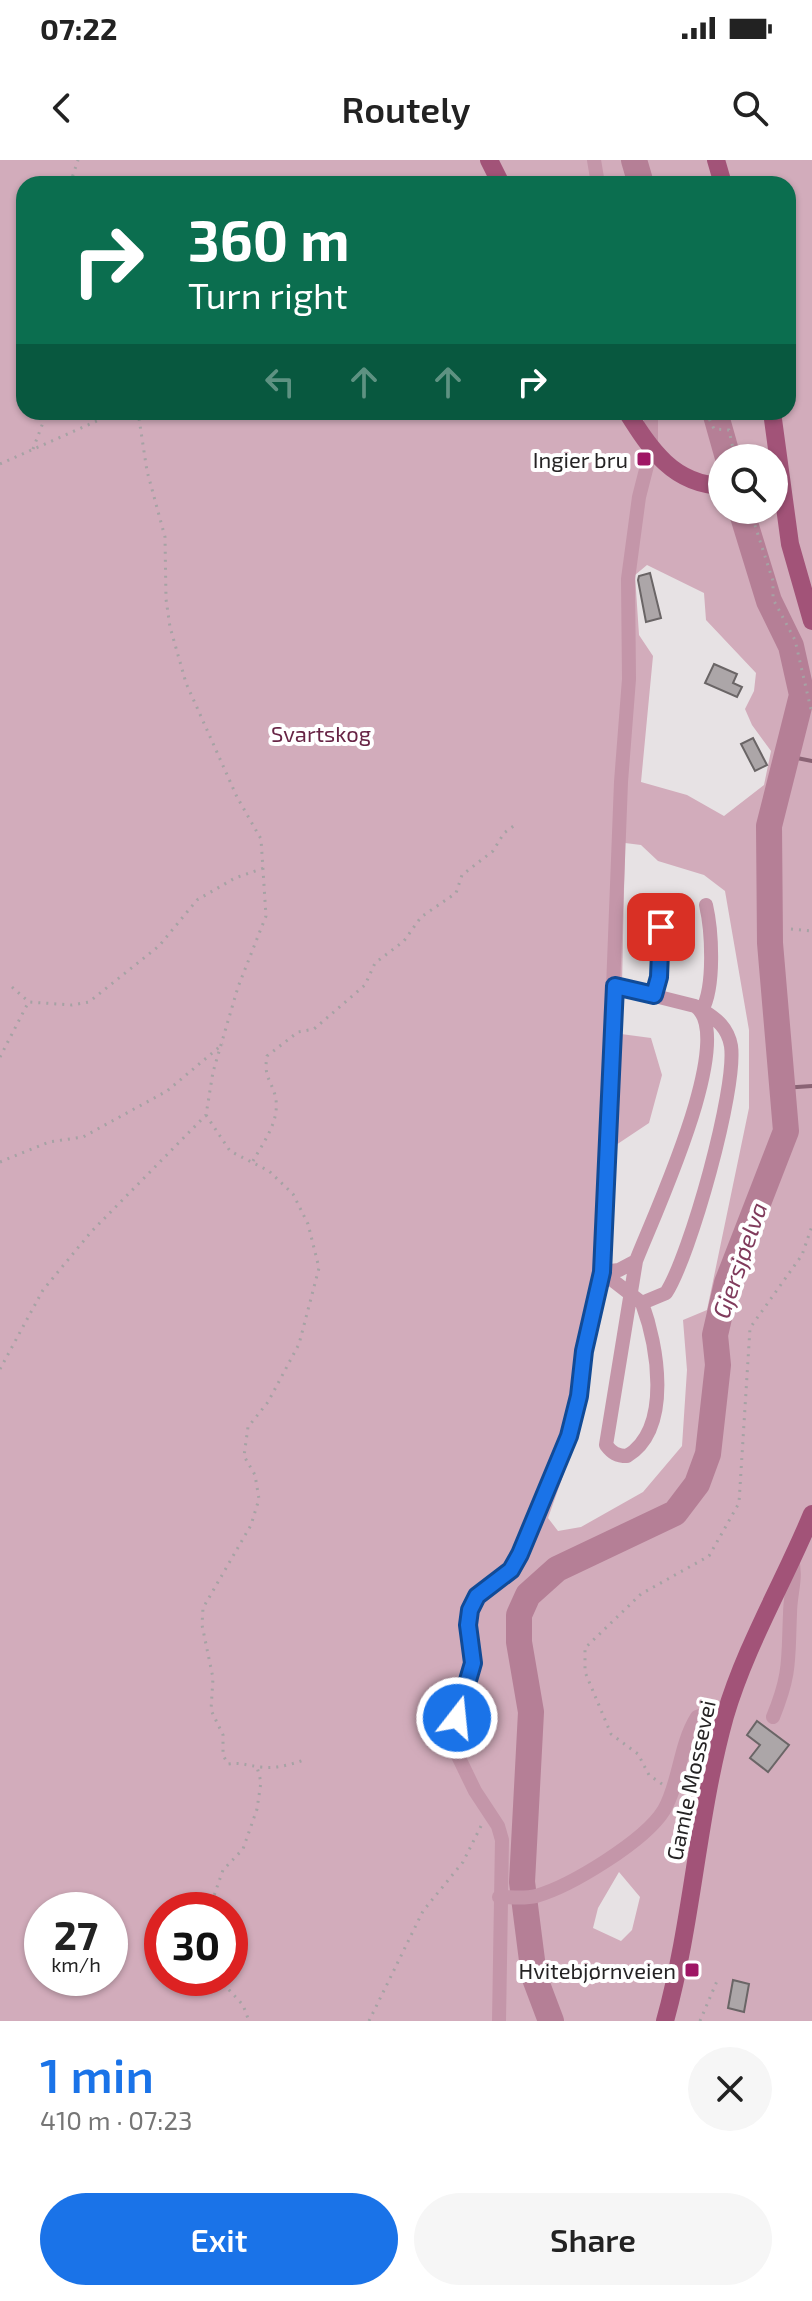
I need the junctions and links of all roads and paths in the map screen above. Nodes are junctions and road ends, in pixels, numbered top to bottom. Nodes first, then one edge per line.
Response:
1 (44, 420) edge
2 (99, 420) edge
3 (139, 420) edge
4 (632, 420) edge
5 (651, 420) edge
6 (710, 420) edge
7 (772, 420) edge
8 (732, 444) edge
9 (774, 444) edge
10 (33, 449) junction
11 (651, 450) junction
12 (0, 464) edge
13 (708, 485) edge
14 (755, 524) edge
15 (786, 524) edge
16 (812, 621) edge
17 (812, 714) edge
18 (515, 825) dead end
19 (264, 868) junction
20 (662, 902) dead end
21 (706, 905) dead end
22 (791, 929) dead end
23 (812, 931) edge
24 (615, 986) junction
25 (12, 987) dead end
26 (654, 995) junction
27 (29, 1002) junction
28 (702, 1010) junction
29 (223, 1044) junction
30 (0, 1057) edge
31 (206, 1115) junction
32 (253, 1161) junction
33 (0, 1162) edge
34 (812, 1226) edge
35 (636, 1261) junction
36 (602, 1272) junction
37 (636, 1299) junction
38 (0, 1369) edge
39 (812, 1514) edge
40 (792, 1559) junction
41 (726, 1715) junction
42 (773, 1717) dead end
43 (307, 1759) dead end
44 (257, 1767) junction
45 (672, 1792) junction
46 (488, 1811) junction
47 (215, 1892) edge
48 (499, 1897) junction
49 (717, 1981) dead end
50 (235, 1996) edge
51 (249, 2021) edge
52 (369, 2021) edge
53 (499, 2021) edge
54 (665, 2021) edge
55 (700, 2021) edge

1 - 10 path
2 - 10 path
3 - 19 path
4 - 11 main road
5 - 11 street
6 - 8 path
7 - 9 main road
10 - 12 path
11 - 13 main road
11 - 24 street
14 - 17 path
15 - 16 main road
18 - 32 path
19 - 27 path
19 - 29 path
20 - 26 street
21 - 28 street
22 - 23 path
24 - 26 street
24 - 36 street
25 - 27 path
26 - 28 street
27 - 30 path
28 - 35 street
28 - 37 street
29 - 31 path
29 - 33 path
31 - 32 path
31 - 38 path
32 - 44 path
34 - 45 path
35 - 36 street
35 - 37 street
36 - 37 street
36 - 46 street
37 - 37 street
39 - 40 main road, Gamle Mossevei
40 - 41 main road, Gamle Mossevei
40 - 42 street
41 - 45 street
41 - 54 main road, Gamle Mossevei
43 - 44 path
44 - 47 path
45 - 48 street
46 - 48 street
46 - 52 path
48 - 53 street
49 - 55 path
50 - 51 path

